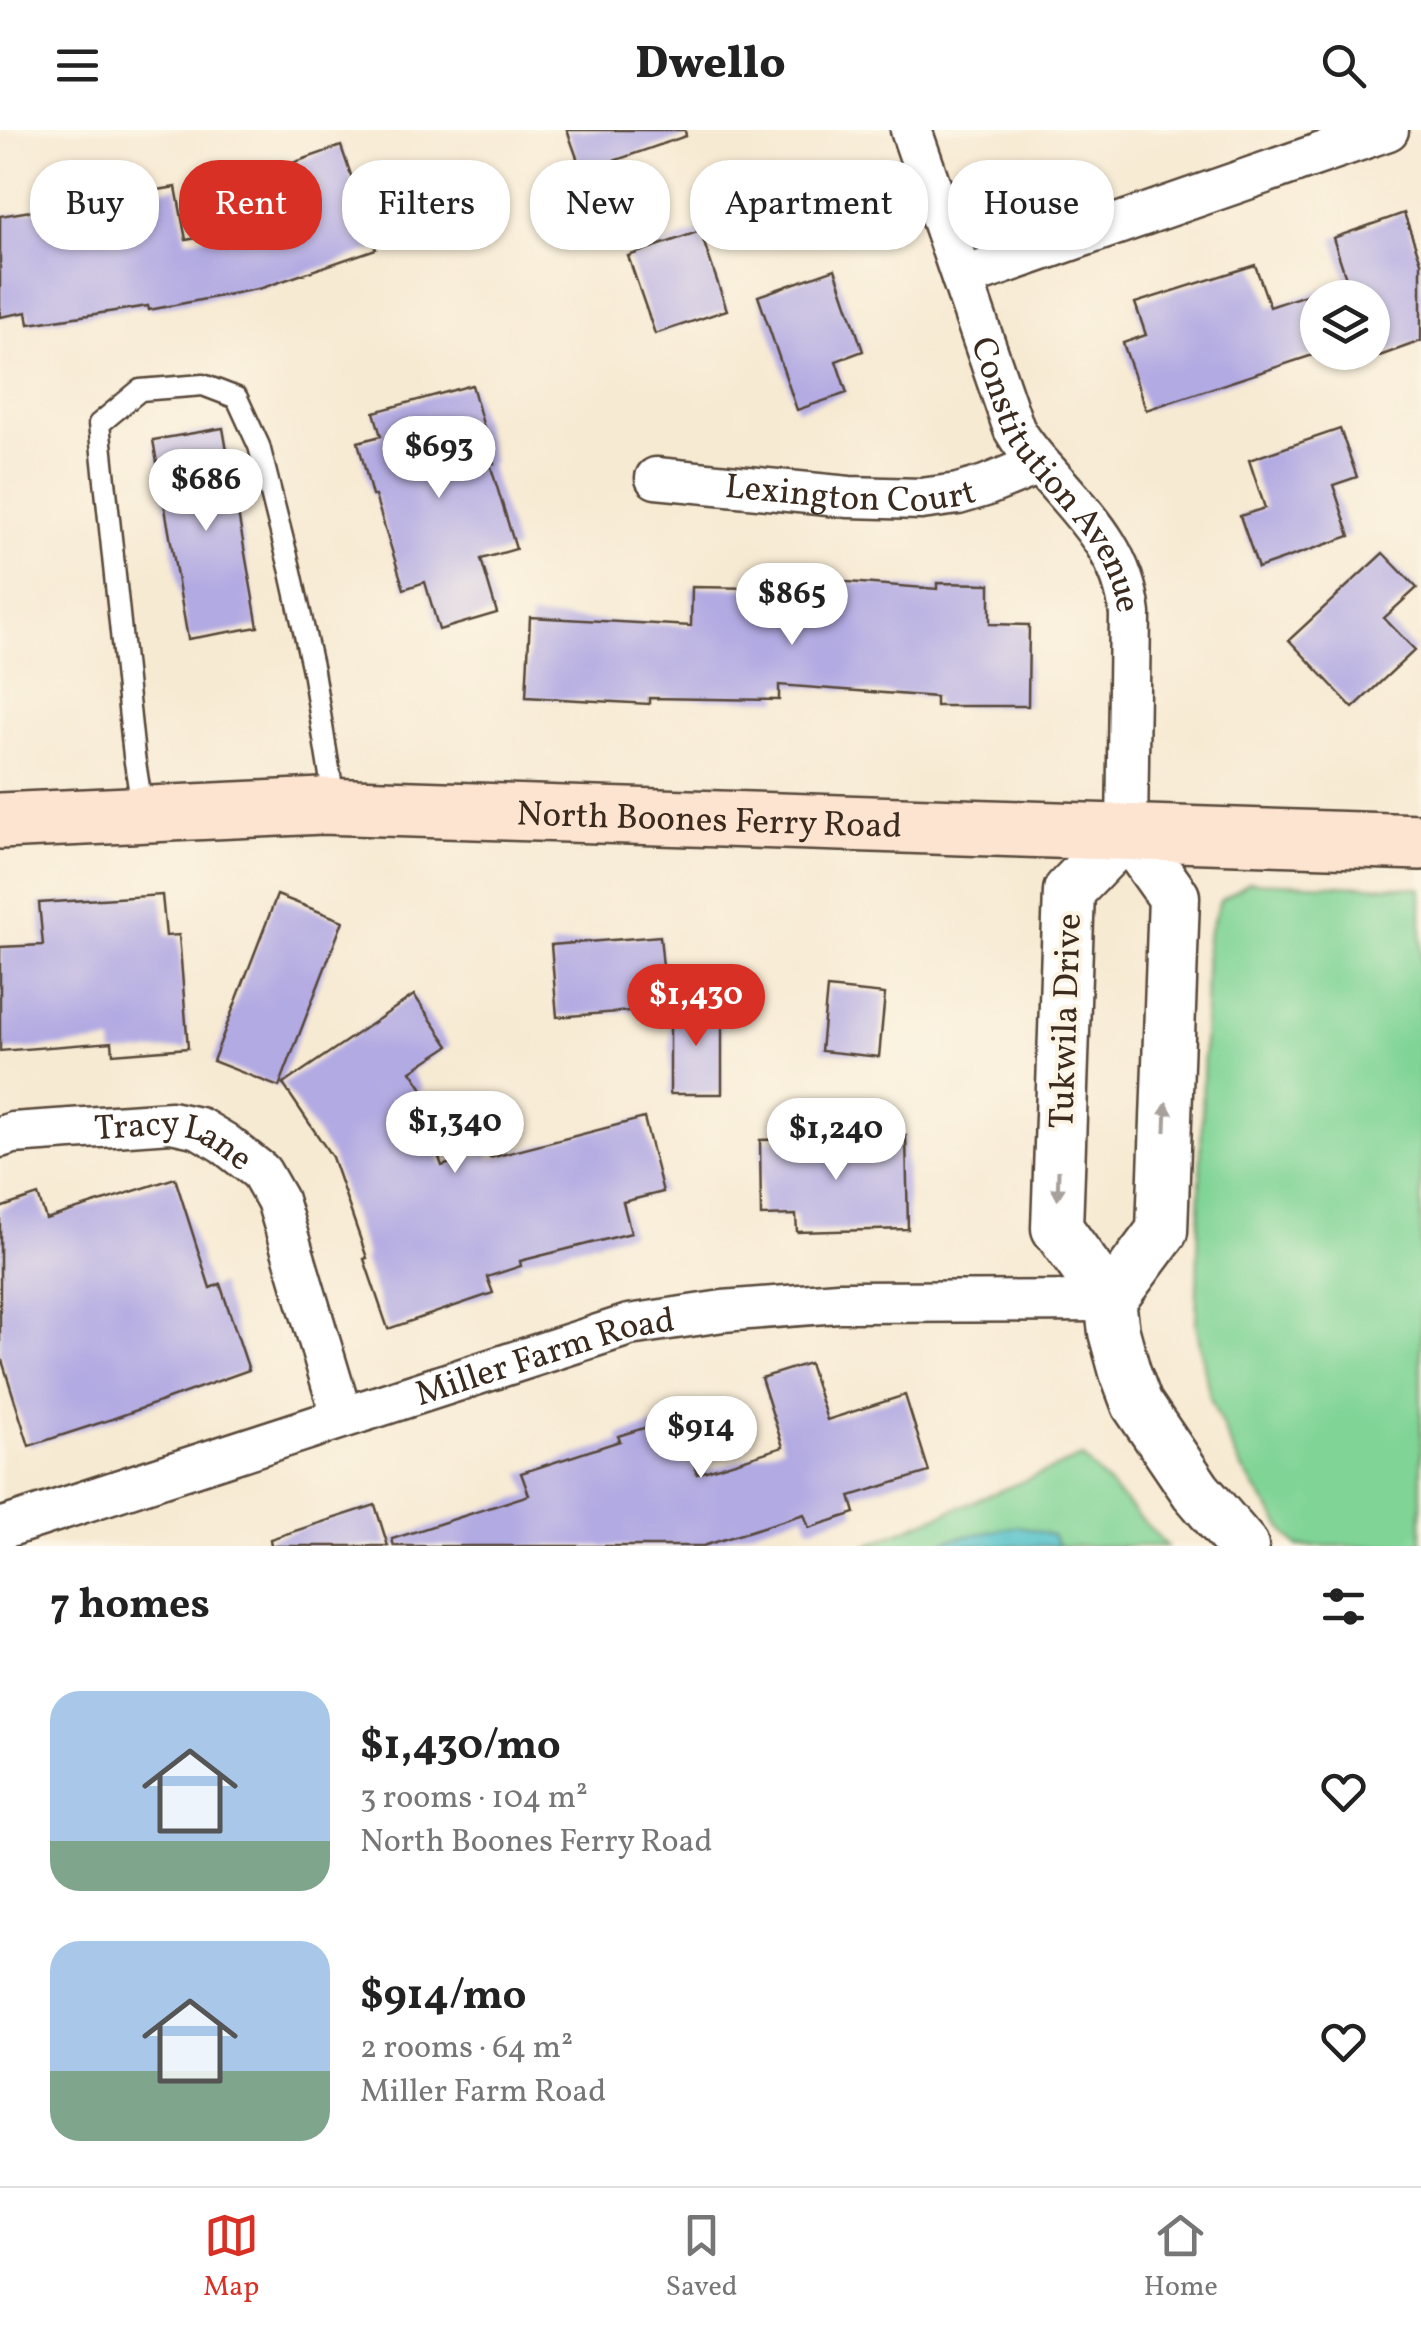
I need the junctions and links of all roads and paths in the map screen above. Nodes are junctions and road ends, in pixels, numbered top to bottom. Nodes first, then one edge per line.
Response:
1 (911, 130) edge
2 (1388, 130) edge
3 (962, 278) junction
4 (1040, 464) junction
5 (656, 478) dead end
6 (335, 808) junction
7 (143, 814) junction
8 (0, 821) edge
9 (1127, 831) junction
10 (1421, 842) edge
11 (0, 1137) edge
12 (1110, 1301) junction
13 (342, 1417) junction
14 (0, 1529) edge
15 (1243, 1546) edge

1 - 3 street, Constitution Avenue
2 - 3 street
3 - 4 street, Constitution Avenue
4 - 5 street, Lexington Court
4 - 9 street, Constitution Avenue
6 - 7 main road, North Boones Ferry Road
6 - 7 lane
6 - 9 main road, North Boones Ferry Road
7 - 8 main road, North Boones Ferry Road
9 - 10 main road, North Boones Ferry Road
12 -> 9 street
9 -> 12 street, Tukwila Drive
11 - 13 street, Tracy Lane
12 - 13 street, Miller Farm Road
12 - 15 street, Tukwila Drive
13 - 14 street, Miller Farm Road

